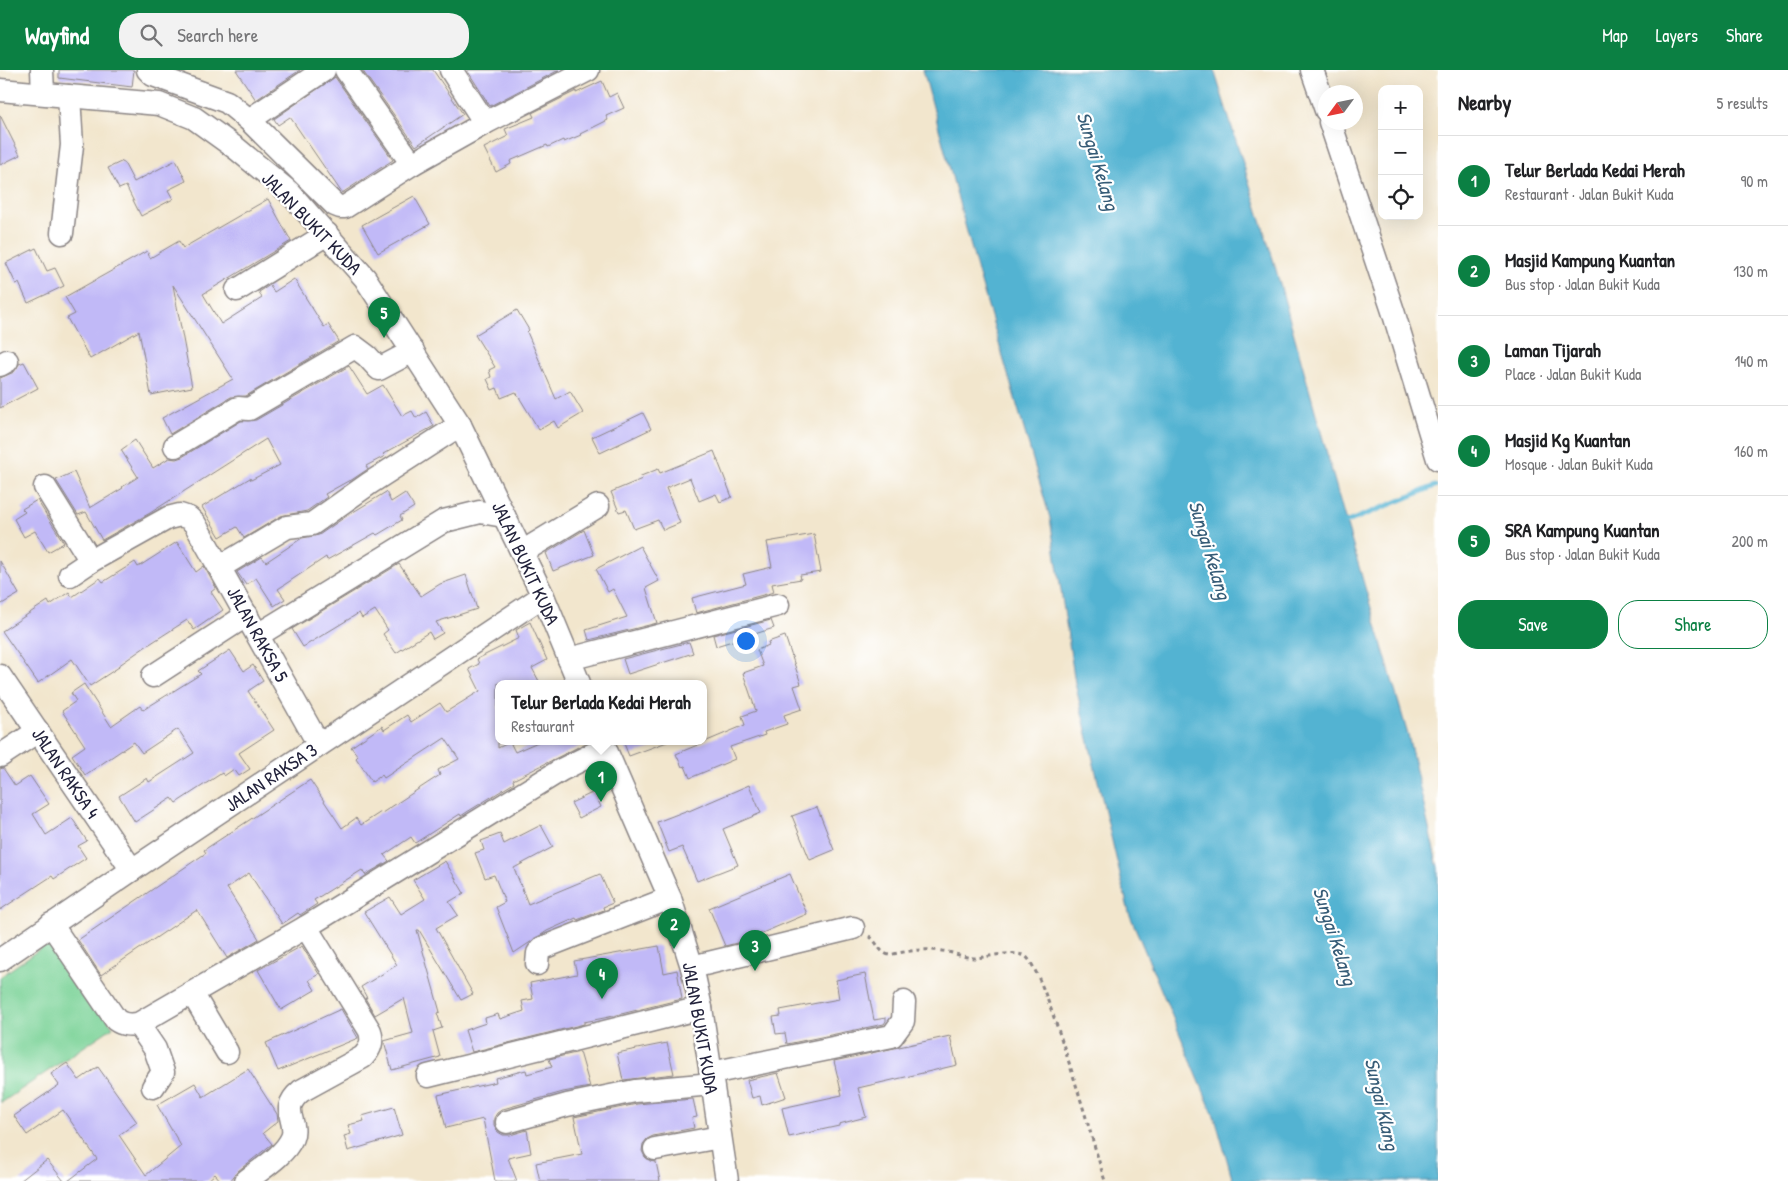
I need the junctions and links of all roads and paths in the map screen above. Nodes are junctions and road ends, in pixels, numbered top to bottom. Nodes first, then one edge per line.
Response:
1 (42, 70) edge
2 (148, 70) edge
3 (324, 70) edge
4 (346, 70) edge
5 (451, 70) edge
6 (588, 70) edge
7 (1312, 70) edge
8 (179, 76) edge
9 (1318, 87) edge
10 (0, 90) edge
11 (43, 93) junction
12 (68, 96) junction
13 (159, 104) junction
14 (249, 120) junction
15 (485, 123) junction
16 (1333, 130) edge
17 (412, 164) junction
18 (62, 233) dead end
19 (327, 234) junction
20 (237, 290) dead end
21 (413, 351) junction
22 (460, 424) junction
23 (175, 446) dead end
24 (1438, 459) edge
25 (45, 487) dead end
26 (598, 506) dead end
27 (504, 516) junction
28 (522, 552) junction
29 (91, 561) junction
30 (220, 567) junction
31 (70, 576) dead end
32 (543, 596) junction
33 (778, 604) dead end
34 (247, 615) junction
35 (258, 635) junction
36 (569, 659) junction
37 (0, 676) edge
38 (153, 676) dead end
39 (578, 680) edge
40 (38, 731) junction
41 (319, 745) junction
42 (602, 745) edge
43 (604, 745) edge
44 (0, 756) edge
45 (132, 870) junction
46 (670, 898) junction
47 (50, 924) junction
48 (306, 927) junction
49 (853, 928) joint
50 (0, 960) edge
51 (537, 964) dead end
52 (692, 967) junction
53 (192, 993) junction
54 (904, 1002) dead end
55 (701, 1008) junction
56 (138, 1024) junction
57 (227, 1052) dead end
58 (428, 1076) dead end
59 (711, 1078) junction
60 (153, 1087) dead end
61 (506, 1122) dead end
62 (720, 1137) junction
63 (655, 1149) dead end
64 (246, 1181) edge
65 (727, 1181) edge
66 (1104, 1181) edge

1 - 11 street
2 - 8 street
3 - 14 street
4 - 17 street
5 - 15 street
6 - 15 street
7 - 9 street
8 - 13 street
8 - 14 street
10 - 11 street, JALAN BUKIT KUDA
11 - 12 street, JALAN BUKIT KUDA
12 - 13 street, JALAN BUKIT KUDA
12 - 18 street
13 - 19 street, JALAN BUKIT KUDA
14 - 17 street
15 - 17 street
16 - 24 street
19 - 20 street
19 - 21 street, JALAN BUKIT KUDA
21 - 22 street, JALAN BUKIT KUDA
21 - 23 street
22 - 27 street, JALAN BUKIT KUDA
22 - 30 street
25 - 29 street
26 - 28 street
27 - 28 street, JALAN BUKIT KUDA
27 - 35 street
28 - 32 street, JALAN BUKIT KUDA
29 - 30 street, JALAN RAKSA 5
29 - 31 street
30 - 34 street, JALAN RAKSA 5
32 - 36 street, JALAN BUKIT KUDA
32 - 41 street, JALAN RAKSA 3
33 - 36 street
34 - 35 street, JALAN RAKSA 5
34 - 38 street
35 - 41 street, JALAN RAKSA 5
36 - 39 street, JALAN BUKIT KUDA
37 - 40 street, JALAN RAKSA 4
40 - 44 street
40 - 45 street, JALAN RAKSA 4
41 - 45 street, JALAN RAKSA 3
42 - 48 street
43 - 46 street, JALAN BUKIT KUDA
45 - 47 street, JALAN RAKSA 3
46 - 51 street
46 - 52 street, JALAN BUKIT KUDA
47 - 50 street, JALAN RAKSA 3
47 - 56 street
48 - 53 street
48 - 64 street
49 - 52 street
49 - 66 path
52 - 55 street, JALAN BUKIT KUDA
53 - 56 street
53 - 57 street
54 - 59 street
55 - 58 street
55 - 59 street, JALAN BUKIT KUDA
56 - 60 street
59 - 61 street
59 - 62 street, JALAN BUKIT KUDA
62 - 63 street
62 - 65 street, JALAN BUKIT KUDA

